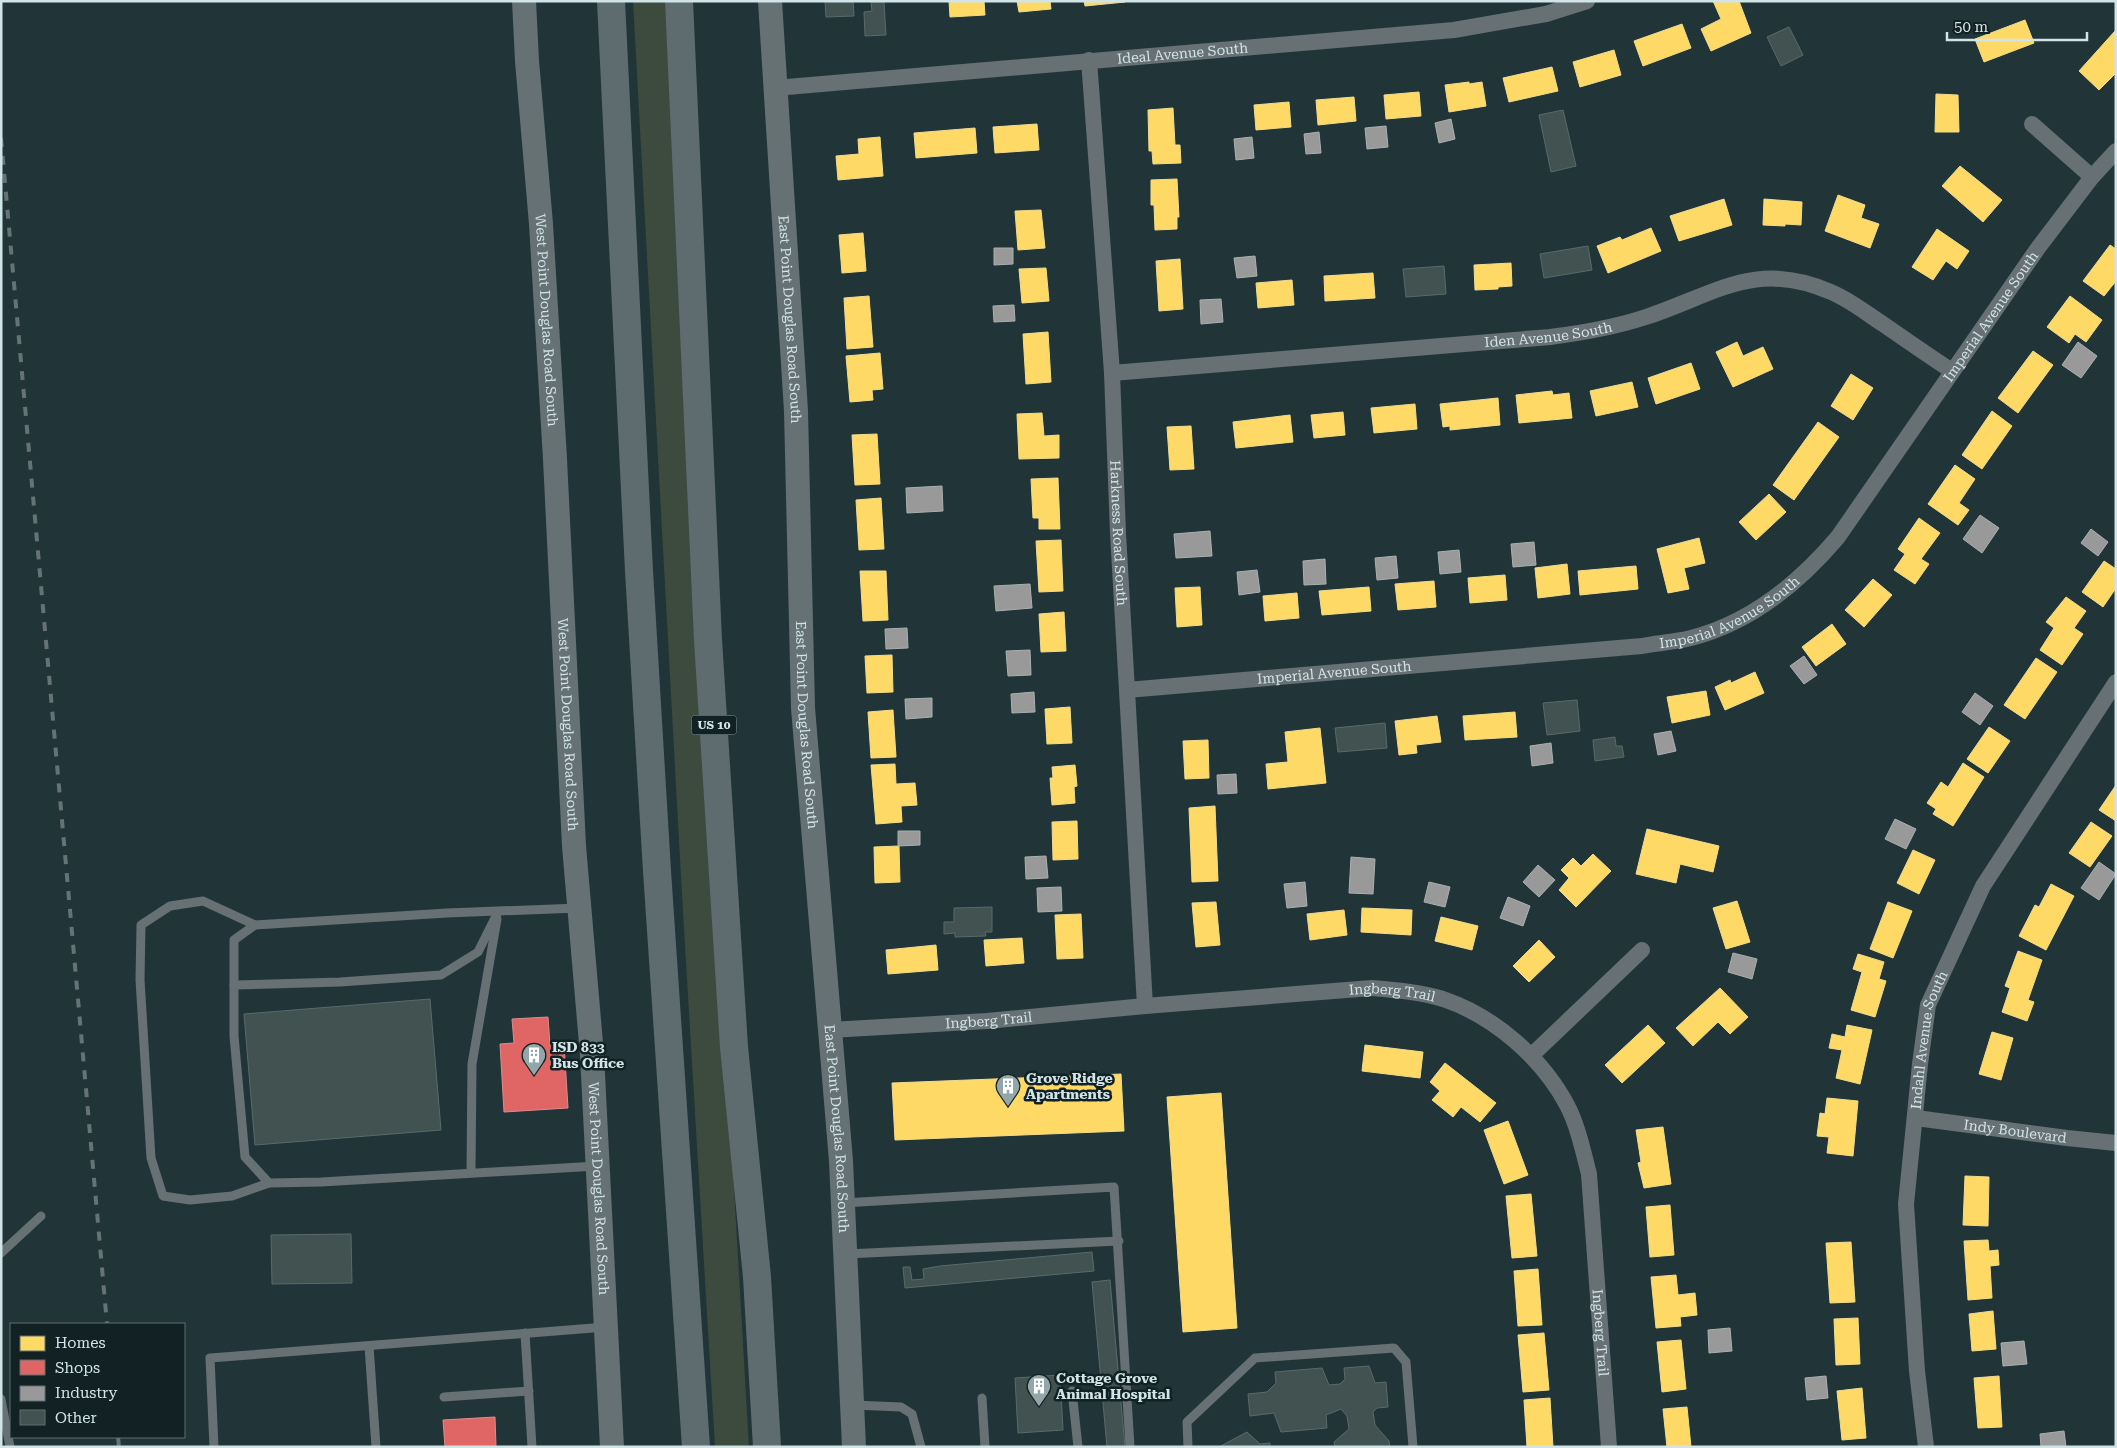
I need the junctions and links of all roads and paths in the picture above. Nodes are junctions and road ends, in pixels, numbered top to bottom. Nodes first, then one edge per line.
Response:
1 (524, 1) edge
2 (611, 1) edge
3 (679, 1) edge
4 (770, 1) edge
5 (1587, 1) edge
6 (1089, 60) junction
7 (775, 88) junction
8 (2032, 124) dead end
9 (2116, 150) edge
10 (2092, 177) junction
11 (1952, 372) junction
12 (1112, 373) junction
13 (2116, 682) edge
14 (1127, 690) junction
15 (579, 908) junction
16 (498, 912) junction
17 (255, 925) junction
18 (1642, 950) dead end
19 (234, 985) junction
20 (1145, 1006) junction
21 (830, 1030) junction
22 (1532, 1055) junction
23 (1916, 1118) junction
24 (2116, 1143) edge
25 (598, 1166) junction
26 (471, 1172) junction
27 (269, 1183) junction
28 (842, 1203) junction
29 (41, 1216) dead end
30 (1119, 1241) junction
31 (1, 1253) edge
32 (844, 1254) junction
33 (606, 1327) junction
34 (525, 1334) junction
35 (369, 1346) junction
36 (528, 1391) junction
37 (1072, 1391) dead end
38 (444, 1397) dead end
39 (982, 1398) dead end
40 (1, 1399) edge
41 (851, 1405) junction
42 (10, 1447) edge
43 (214, 1447) edge
44 (376, 1447) edge
45 (532, 1447) edge
46 (612, 1447) edge
47 (696, 1447) edge
48 (767, 1447) edge
49 (854, 1447) edge
50 (921, 1447) edge
51 (985, 1447) edge
52 (1078, 1447) edge
53 (1130, 1447) edge
54 (1188, 1447) edge
55 (1413, 1447) edge
56 (1609, 1447) edge
57 (1926, 1447) edge

1 - 15 street, West Point Douglas Road South
2 - 47 highway
3 - 48 highway, US 10
4 - 7 street, East Point Douglas Road South
5 - 6 street, Ideal Avenue South
6 - 7 street, Ideal Avenue South
6 - 12 street, Harkness Road South
7 - 21 street, East Point Douglas Road South
8 - 10 street
9 - 10 street, Imperial Avenue South
10 - 11 street, Imperial Avenue South
11 - 12 street, Iden Avenue South
11 - 14 street, Imperial Avenue South
12 - 14 street, Harkness Road South
13 - 23 street, Indahl Avenue South
14 - 20 street, Harkness Road South
15 - 16 lane
15 - 25 street, West Point Douglas Road South
16 - 17 lane
16 - 19 lane
16 - 26 lane
17 - 19 lane
17 - 27 lane
18 - 22 street
19 - 27 lane
20 - 21 street, Ingberg Trail
20 - 22 street, Ingberg Trail
21 - 28 street, East Point Douglas Road South
22 - 56 street, Ingberg Trail
23 - 24 street, Indy Boulevard
23 - 57 street, Indahl Avenue South
25 - 26 lane
25 - 33 street, West Point Douglas Road South
26 - 27 lane
28 - 30 lane
28 - 32 street, East Point Douglas Road South
29 - 31 lane
30 - 32 lane
30 - 53 lane
32 - 41 street, East Point Douglas Road South
33 - 34 lane
33 - 46 street, West Point Douglas Road South
34 - 35 lane
34 - 36 lane
35 - 43 lane
35 - 44 lane
36 - 38 lane
36 - 45 lane
37 - 52 lane
39 - 51 lane
40 - 42 lane
41 - 49 street, East Point Douglas Road South
41 - 50 lane
54 - 55 lane

